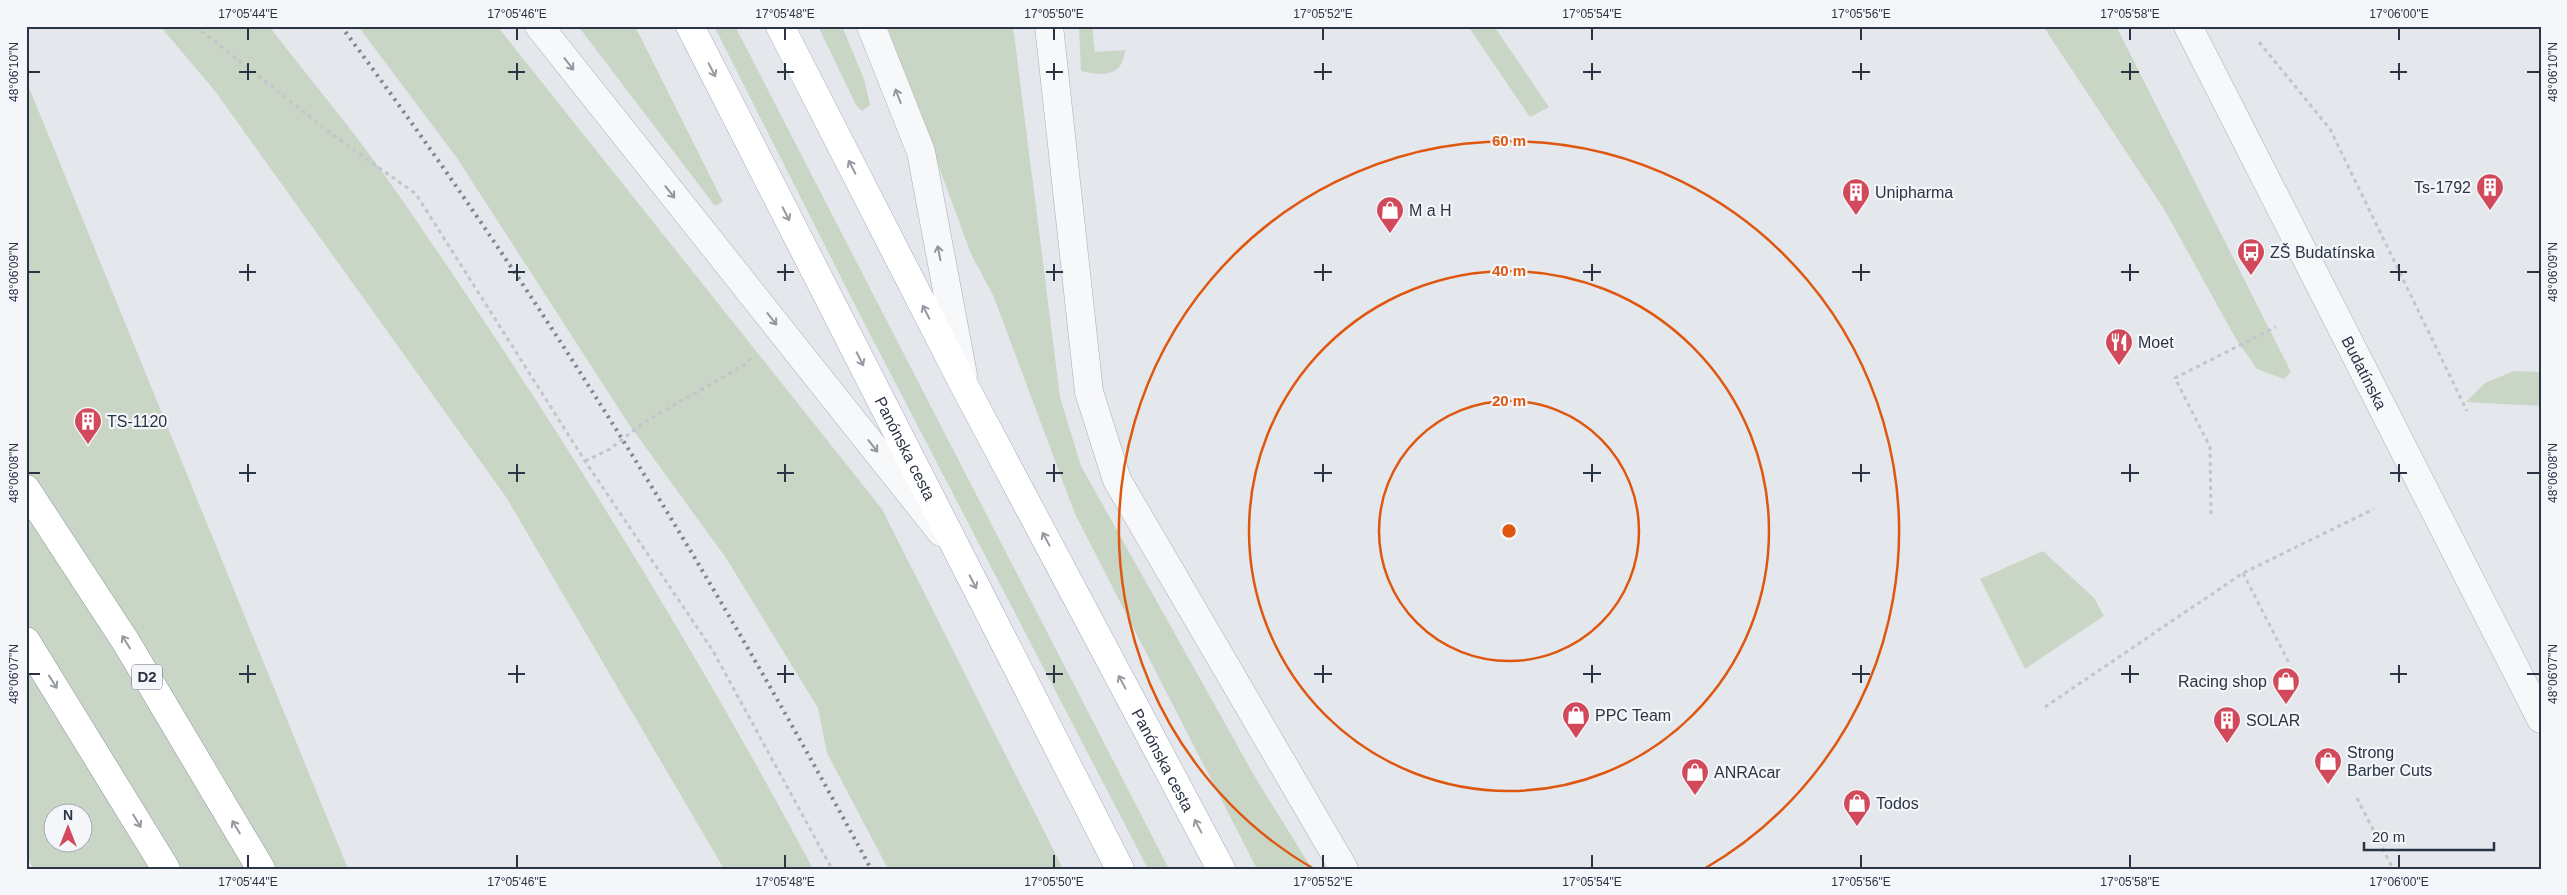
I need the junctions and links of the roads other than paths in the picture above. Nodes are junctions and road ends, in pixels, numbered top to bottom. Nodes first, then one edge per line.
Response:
1 (539, 26) edge
2 (690, 26) edge
3 (780, 26) edge
4 (871, 26) edge
5 (1049, 26) edge
6 (2188, 26) edge
7 (965, 386) junction
8 (26, 489) edge
9 (960, 556) junction
10 (26, 641) edge
11 (2541, 719) edge
12 (166, 869) edge
13 (261, 869) edge
14 (1120, 869) edge
15 (1221, 869) edge
16 (1344, 869) edge

1 -> 9 street
2 -> 9 main road, Panónska cesta
7 -> 3 main road, Panónska cesta
7 -> 4 street, Panónska cesta
5 - 16 street
6 - 11 street, Budatínska
15 -> 7 main road, Panónska cesta
13 -> 8 main road, D2
9 -> 14 main road, Panónska cesta
10 -> 12 main road

